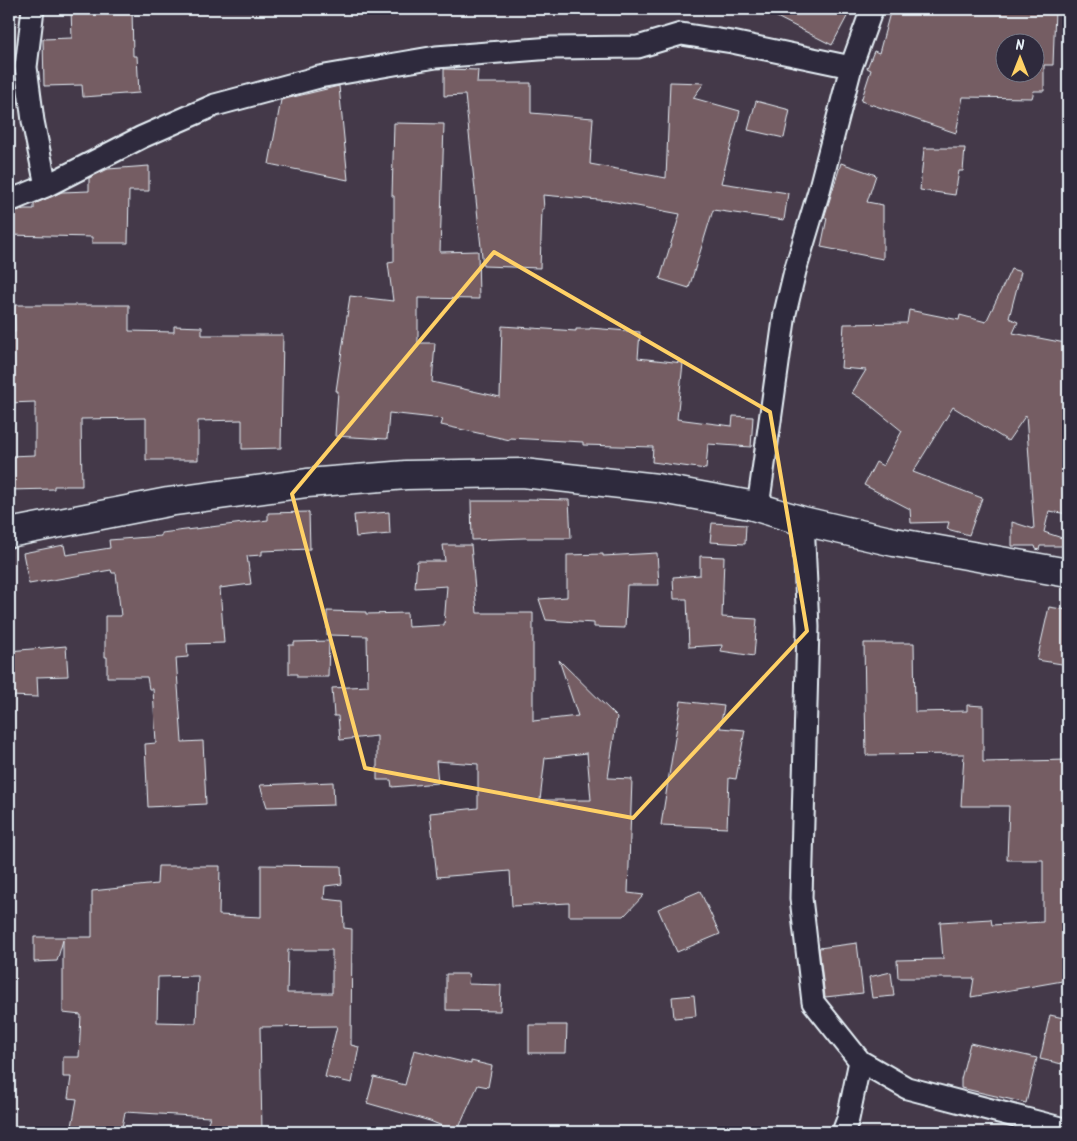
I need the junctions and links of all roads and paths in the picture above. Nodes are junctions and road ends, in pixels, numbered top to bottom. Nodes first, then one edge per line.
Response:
1 (33, 9) edge
2 (872, 9) edge
3 (851, 67) junction
4 (46, 186) junction
5 (9, 201) edge
6 (758, 507) junction
7 (803, 521) junction
8 (9, 533) edge
9 (1068, 573) edge
10 (860, 1062) junction
11 (1068, 1130) edge
12 (843, 1132) edge

1 - 4 street
2 - 3 street
3 - 4 street
3 - 6 street
4 - 5 street
6 - 7 street
6 - 8 street
7 - 9 street
7 - 10 street
10 - 11 street
10 - 12 street

